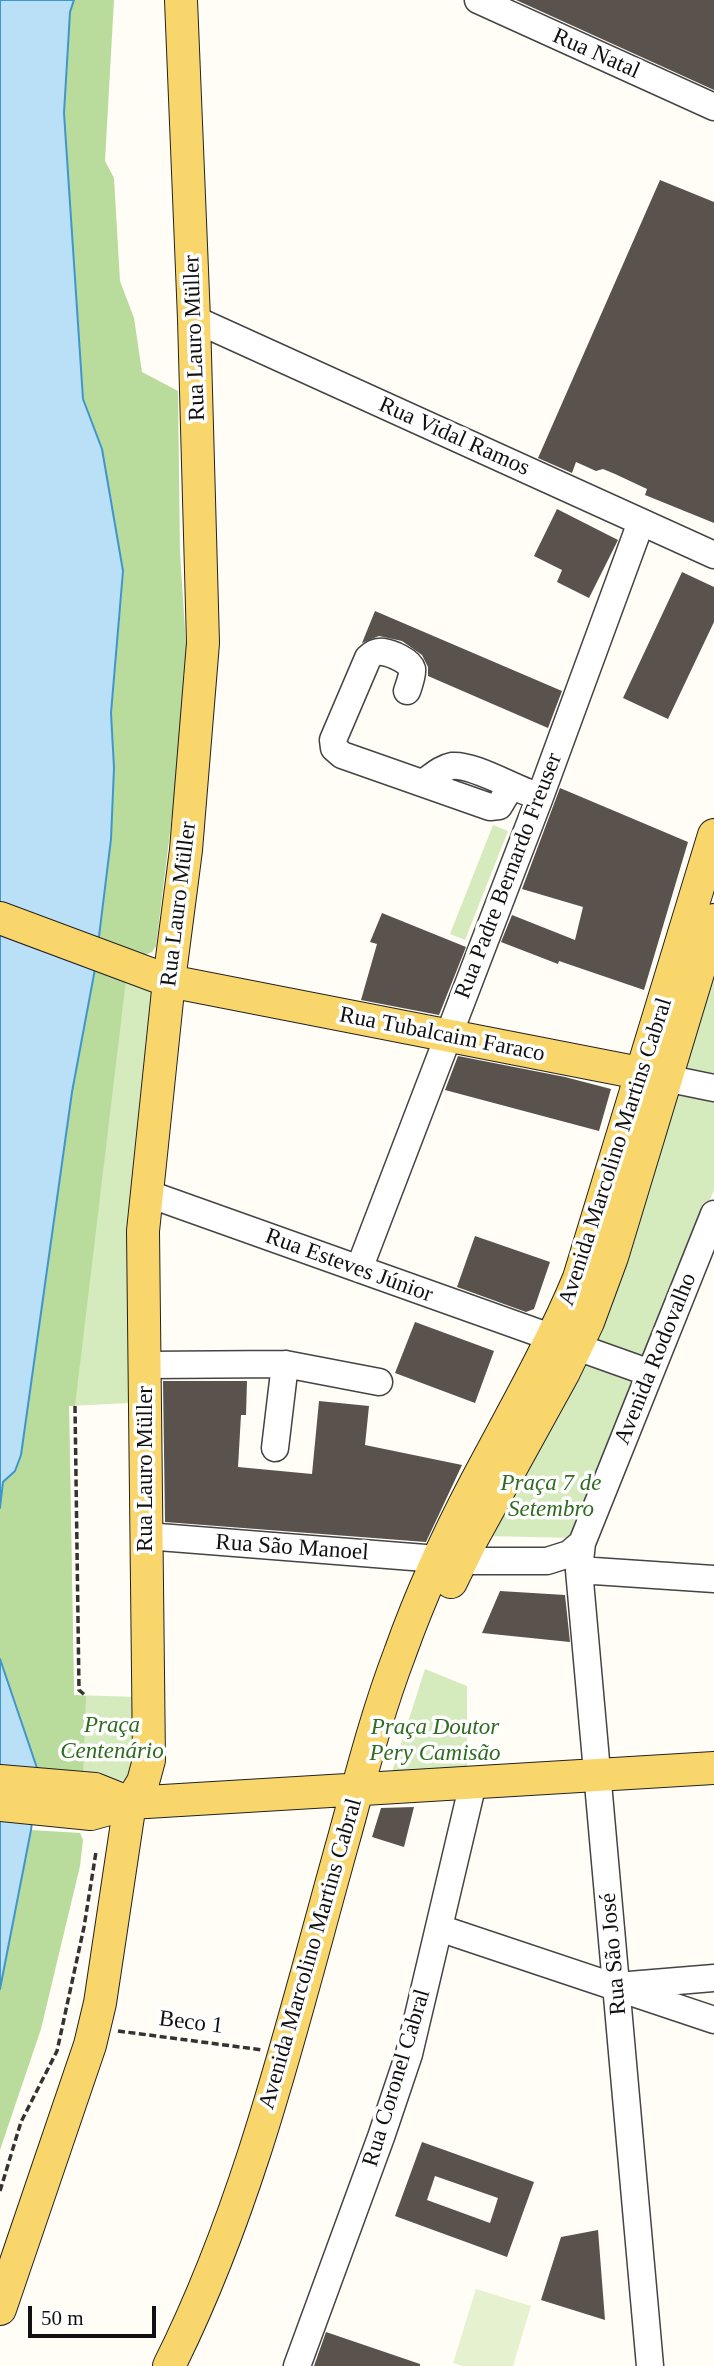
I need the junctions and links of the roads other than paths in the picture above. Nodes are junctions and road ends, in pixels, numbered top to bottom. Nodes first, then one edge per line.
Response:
1 (181, 0) edge
2 (478, 0) edge
3 (714, 107) edge
4 (194, 319) junction
5 (641, 522) junction
6 (714, 555) edge
7 (407, 691) dead end
8 (540, 797) junction
9 (714, 835) edge
10 (0, 918) edge
11 (714, 920) edge
12 (155, 976) junction
13 (447, 1036) junction
14 (654, 1076) junction
15 (714, 1088) edge
16 (146, 1193) junction
17 (714, 1214) edge
18 (359, 1269) junction
19 (565, 1343) junction
20 (285, 1364) junction
21 (146, 1365) junction
22 (650, 1373) junction
23 (379, 1382) dead end
24 (275, 1448) dead end
25 (146, 1536) junction
26 (582, 1543) junction
27 (449, 1560) junction
28 (579, 1570) junction
29 (714, 1580) edge
30 (714, 1769) edge
31 (598, 1775) junction
32 (0, 1781) edge
33 (473, 1783) junction
34 (366, 1789) junction
35 (130, 1802) junction
36 (0, 1805) edge
37 (95, 1815) junction
38 (439, 1928) junction
39 (714, 1978) edge
40 (616, 1986) junction
41 (714, 2020) edge
42 (0, 2309) edge
43 (169, 2366) edge
44 (189, 2366) edge
45 (297, 2366) edge
46 (650, 2366) edge

1 - 4 main road, Rua Lauro Müller
2 - 3 street, Rua Natal
4 - 5 street, Rua Vidal Ramos
4 - 12 main road, Rua Lauro Müller
5 - 6 street, Rua Vidal Ramos
5 - 8 street, Rua Padre Bernardo Freuser
7 - 8 street
8 - 13 street, Rua Padre Bernardo Freuser
9 - 14 main road, Avenida Marcolino Martins Cabral
10 - 12 main road, Rua Tubalcaim Faraco
11 - 14 main road, Avenida Marcolino Martins Cabral
12 - 13 main road, Rua Tubalcaim Faraco
12 - 16 main road, Rua Lauro Müller
13 - 14 main road, Rua Tubalcaim Faraco
13 - 18 street, Rua Padre Bernardo Freuser
14 - 15 street, Rua Tubalcaim Faraco
14 - 19 main road, Avenida Marcolino Martins Cabral
16 - 18 street, Rua Esteves Júnior
16 - 21 main road, Rua Lauro Müller
17 - 22 street, Avenida Rodovalho
18 - 19 street, Rua Esteves Júnior
19 - 22 street, Rua Esteves Júnior
19 - 27 main road, Avenida Marcolino Martins Cabral
20 - 21 street
20 - 23 street
20 - 24 street
21 - 25 main road, Rua Lauro Müller
22 - 26 street, Avenida Rodovalho
25 - 27 street, Rua São Manoel
25 - 35 main road, Rua Lauro Müller
26 - 27 street, Rua São Manoel
26 - 28 street, Rua São José
27 - 34 main road, Avenida Marcolino Martins Cabral
28 - 29 street
28 - 31 street, Rua São José
30 - 31 main road
31 - 33 main road
31 - 40 street, Rua São José
32 - 37 main road
33 - 34 main road
33 - 38 street, Rua Coronel Cabral
34 - 35 main road
34 - 43 main road, Avenida Marcolino Martins Cabral
34 - 44 main road, Avenida Marcolino Martins Cabral
35 - 37 main road
35 - 42 main road, Rua Lauro Müller
36 - 37 main road
38 - 40 street
38 - 45 street, Rua Coronel Cabral
39 - 40 street
40 - 41 street
40 - 46 street, Rua São José

